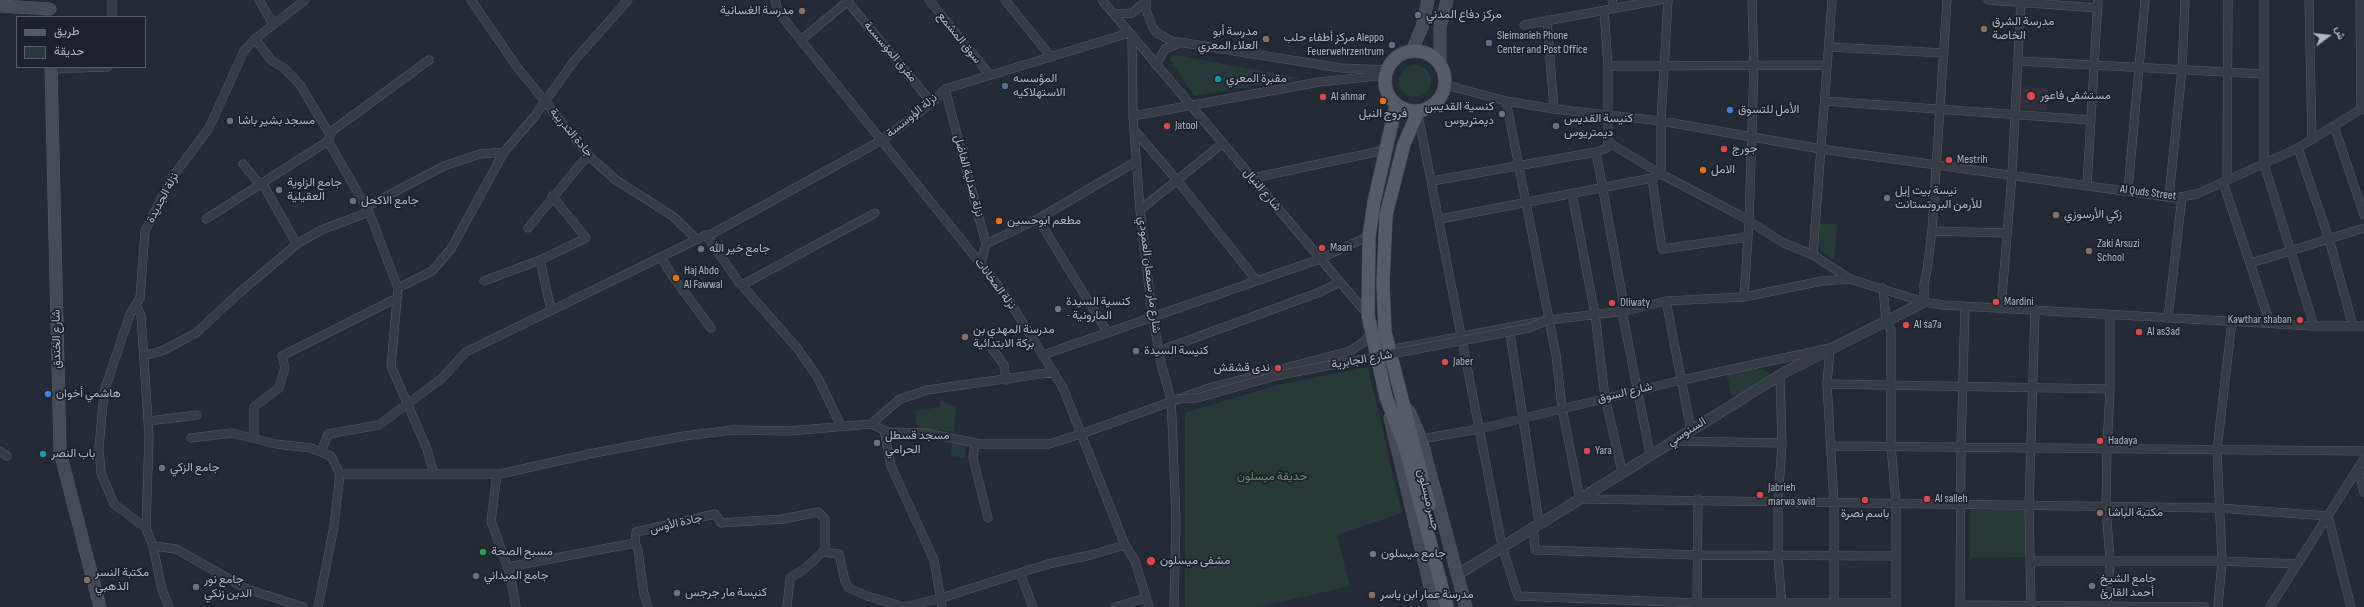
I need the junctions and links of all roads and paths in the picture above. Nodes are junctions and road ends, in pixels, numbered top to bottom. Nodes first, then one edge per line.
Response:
1 (112, 0) edge
2 (259, 0) edge
3 (305, 0) edge
4 (471, 0) edge
5 (628, 0) edge
6 (775, 0) edge
7 (929, 0) edge
8 (1005, 0) edge
9 (1102, 0) edge
10 (1146, 0) edge
11 (1428, 0) edge
12 (1447, 0) edge
13 (1660, 0) edge
14 (1668, 0) edge
15 (1752, 0) edge
16 (1832, 0) edge
17 (1947, 0) edge
18 (1988, 0) edge
19 (2145, 0) edge
20 (2185, 0) edge
21 (2228, 0) edge
22 (2264, 0) edge
23 (2309, 0) edge
24 (2360, 0) edge
25 (848, 1) edge
26 (2020, 2) edge
27 (1613, 4) edge
28 (2098, 4) edge
29 (0, 6) edge
30 (50, 9) edge
31 (1604, 10) junction
32 (1114, 14) junction
33 (112, 16) edge
34 (1547, 20) junction
35 (273, 24) junction
36 (1524, 24) dead end
37 (1131, 35) junction
38 (256, 39) junction
39 (801, 40) junction
40 (1181, 43) junction
41 (1829, 48) junction
42 (1412, 51) junction
43 (1944, 53) junction
44 (1051, 56) junction
45 (429, 60) dead end
46 (2017, 61) junction
47 (1440, 63) junction
48 (1156, 64) junction
49 (1827, 65) junction
50 (2094, 65) junction
51 (1608, 66) junction
52 (1664, 66) junction
53 (1754, 66) junction
54 (2140, 67) junction
55 (51, 68) edge
56 (2182, 69) junction
57 (1387, 72) junction
58 (2228, 72) junction
59 (2263, 74) junction
60 (990, 76) junction
61 (1446, 85) junction
62 (945, 89) junction
63 (1506, 101) junction
64 (1825, 101) junction
65 (545, 102) junction
66 (932, 103) junction
67 (1190, 104) junction
68 (1396, 105) junction
69 (2362, 108) edge
70 (1554, 109) junction
71 (1940, 110) junction
72 (1418, 112) junction
73 (2014, 114) junction
74 (1609, 115) junction
75 (1133, 116) junction
76 (2091, 120) junction
77 (1661, 121) junction
78 (2334, 126) junction
79 (1134, 130) junction
80 (1750, 136) junction
81 (329, 138) junction
82 (882, 140) junction
83 (2312, 140) junction
84 (1608, 142) junction
85 (1222, 143) junction
86 (2298, 148) junction
87 (1821, 149) junction
88 (1385, 150) junction
89 (504, 152) junction
90 (1596, 152) junction
91 (588, 155) junction
92 (1135, 162) junction
93 (243, 164) dead end
94 (1937, 164) junction
95 (2264, 164) junction
96 (1519, 166) junction
97 (1661, 174) junction
98 (2012, 174) junction
99 (1253, 178) junction
100 (1652, 178) junction
101 (1177, 180) junction
102 (1432, 181) junction
103 (2225, 181) junction
104 (262, 183) junction
105 (2087, 185) junction
106 (1602, 188) junction
107 (2128, 191) junction
108 (1572, 194) junction
109 (552, 196) junction
110 (2169, 197) junction
111 (2182, 197) junction
112 (1525, 203) junction
113 (368, 210) junction
114 (1140, 210) junction
115 (875, 213) dead end
116 (2364, 215) edge
117 (206, 219) dead end
118 (1038, 219) junction
119 (1440, 219) junction
120 (1749, 222) junction
121 (528, 228) dead end
122 (2364, 228) edge
123 (1932, 231) junction
124 (2007, 233) junction
125 (708, 235) junction
126 (1369, 236) junction
127 (1748, 237) junction
128 (696, 239) junction
129 (2329, 239) junction
130 (297, 244) junction
131 (986, 244) junction
132 (2290, 251) junction
133 (1813, 255) junction
134 (661, 256) junction
135 (1320, 259) junction
136 (540, 260) junction
137 (981, 263) junction
138 (2251, 263) junction
139 (1850, 279) junction
140 (484, 281) dead end
141 (1257, 281) junction
142 (1340, 282) junction
143 (742, 285) junction
144 (398, 288) junction
145 (1883, 288) junction
146 (1744, 297) junction
147 (397, 298) junction
148 (1666, 301) junction
149 (1924, 302) junction
150 (136, 306) junction
151 (1965, 307) junction
152 (2001, 309) junction
153 (551, 310) junction
154 (1623, 311) junction
155 (2035, 311) junction
156 (1595, 314) junction
157 (2110, 315) junction
158 (1368, 316) junction
159 (1153, 317) junction
160 (2168, 318) junction
161 (1548, 320) junction
162 (1886, 321) junction
163 (2232, 321) junction
164 (2270, 324) junction
165 (2314, 326) junction
166 (2353, 326) junction
167 (2364, 326) edge
168 (1509, 327) junction
169 (711, 328) dead end
170 (1108, 333) junction
171 (1370, 333) junction
172 (1462, 336) junction
173 (1830, 348) junction
174 (993, 350) dead end
175 (1389, 350) junction
176 (1159, 351) junction
177 (1043, 355) junction
178 (144, 356) junction
179 (1054, 372) junction
180 (1780, 376) junction
181 (1006, 380) junction
182 (1682, 380) junction
183 (1827, 384) junction
184 (1892, 384) junction
185 (1963, 386) junction
186 (2035, 387) junction
187 (2110, 389) junction
188 (1638, 390) junction
189 (1399, 393) junction
190 (1386, 397) junction
191 (1605, 397) junction
192 (1173, 400) junction
193 (408, 404) junction
194 (1562, 408) junction
195 (196, 415) dead end
196 (1523, 417) junction
197 (148, 421) junction
198 (871, 424) junction
199 (841, 426) junction
200 (1479, 429) junction
201 (884, 430) junction
202 (1691, 430) junction
203 (1082, 434) junction
204 (191, 438) dead end
205 (254, 438) junction
206 (1421, 439) junction
207 (1674, 441) junction
208 (975, 443) junction
209 (1782, 443) junction
210 (1831, 446) junction
211 (1891, 446) junction
212 (1961, 447) junction
213 (2031, 448) junction
214 (2107, 448) junction
215 (2217, 450) junction
216 (2364, 451) edge
217 (321, 452) junction
218 (1650, 454) junction
219 (2364, 459) edge
220 (2358, 469) junction
221 (1622, 471) junction
222 (340, 474) junction
223 (434, 474) junction
224 (497, 474) junction
225 (2364, 492) edge
226 (1580, 499) junction
227 (1698, 500) junction
228 (1778, 502) junction
229 (1834, 503) junction
230 (1896, 504) junction
231 (1961, 506) junction
232 (2030, 507) junction
233 (2106, 508) junction
234 (2219, 508) junction
235 (2328, 516) junction
236 (988, 518) dead end
237 (1536, 524) junction
238 (146, 528) junction
239 (635, 544) junction
240 (1125, 545) junction
241 (153, 546) junction
242 (1502, 546) junction
243 (822, 552) junction
244 (1698, 555) junction
245 (1834, 555) junction
246 (1778, 556) junction
247 (1896, 556) junction
248 (2110, 560) junction
249 (2030, 561) junction
250 (2222, 561) junction
251 (2297, 564) junction
252 (508, 567) junction
253 (1020, 573) junction
254 (1457, 575) junction
255 (941, 598) junction
256 (1146, 598) junction
257 (1697, 605) edge
258 (1782, 605) edge
259 (1834, 605) edge
260 (1896, 605) edge
261 (1960, 606) edge
262 (2031, 606) edge
263 (100, 607) edge
264 (169, 607) edge
265 (303, 607) edge
266 (318, 607) edge
267 (516, 607) edge
268 (648, 607) edge
269 (787, 607) edge
270 (942, 607) edge
271 (1033, 607) edge
272 (1115, 607) edge
273 (1149, 607) edge
274 (1174, 607) edge
275 (1435, 607) edge
276 (1447, 607) edge
277 (1456, 607) edge
278 (1466, 607) edge
279 (2108, 607) edge
280 (2204, 607) edge
281 (2218, 607) edge
282 (2270, 607) edge
283 (2351, 607) edge

1 - 33 street
2 - 35 street
3 - 35 street, نزلة الجديدة
4 - 65 street, جادة التدريبة
5 - 65 street
6 - 39 street, نزلة المخانات
7 - 60 street, سوق المشمع
8 - 44 street
9 - 32 street, شارع النيال
10 - 32 street
10 - 40 street
11 - 42 main road
12 - 47 main road
13 - 27 street
14 - 52 street
15 - 53 street
16 - 41 street
17 - 43 street
18 - 26 street
19 - 54 street
20 - 56 street
21 - 58 street
22 - 59 street
23 - 83 street
24 - 69 street
25 - 39 street
25 - 66 street, مفرق المؤسسىة
26 - 28 street
26 - 46 street
27 - 31 street
28 - 50 street
29 - 30 main road
31 - 34 street
31 - 51 street
32 - 37 street, شارع النيال
34 - 36 street
34 - 70 street
35 - 38 street, نزلة الجديدة
37 - 44 street, نزلة الؤوسسة
37 - 48 street, شارع النيال
37 - 75 street, شارع مار سمعان العمودي
38 - 81 street
38 - 150 street, نزلة الجديدة
39 - 82 street, نزلة المخانات
40 - 48 street
40 - 57 street
41 - 43 street
41 - 49 street
42 - 47 main road
42 - 57 main road
43 - 71 street
44 - 60 street, نزلة الؤوسسة
45 - 81 street
46 - 50 street
46 - 73 street
47 - 61 main road
48 - 67 street, شارع النيال
49 - 53 street
49 - 64 street
50 - 54 street
50 - 76 street
51 - 52 street
51 - 74 street
52 - 53 street
52 - 77 street
53 - 80 street
54 - 56 street
54 - 107 street
55 - 263 main road, شارع الخندق
56 - 58 street
56 - 110 street
57 - 67 street
57 - 68 main road
58 - 59 street
58 - 103 street
59 - 95 street
60 - 62 street, نزلة الؤوسسة
61 - 63 street, Al Quds Street
61 - 72 main road
62 - 66 street, نزلة الؤوسسة
62 - 131 street, نزلة صدلية الفاضل
63 - 70 street, Al Quds Street
63 - 96 street
64 - 71 street
64 - 87 street
65 - 89 street
65 - 91 street, جادة التدريبة
66 - 82 street, نزلة الؤوسسة
67 - 75 street
67 - 85 street, شارع النيال
68 - 72 main road
68 - 88 main road, جسر ميسلون
69 - 78 street, Al Quds Street
70 - 74 street, Al Quds Street
71 - 73 street
71 - 94 street
72 - 102 street
72 - 175 main road, جسر ميسلون
73 - 76 street
73 - 98 street
74 - 77 street, Al Quds Street
74 - 84 street
75 - 79 street, شارع مار سمعان العمودي
76 - 105 street
77 - 80 street, Al Quds Street
77 - 97 street
78 - 83 street, Al Quds Street
78 - 116 street
79 - 92 street, شارع مار سمعان العمودي
79 - 101 street
80 - 87 street, Al Quds Street
80 - 120 street
81 - 104 street
81 - 113 street
82 - 125 street, نزلة الؤوسسة
82 - 137 street, نزلة المخانات
83 - 86 street, Al Quds Street
84 - 90 street
84 - 97 street
85 - 99 street, شارع النيال
85 - 101 street
86 - 95 street, Al Quds Street
86 - 129 street
87 - 94 street, Al Quds Street
87 - 133 street
88 - 99 street
88 - 126 main road, جسر ميسلون
89 - 113 street
89 - 144 street
90 - 96 street
90 - 106 street
91 - 109 street
91 - 128 street, جادة التدريبة
92 - 114 street, شارع مار سمعان العمودي
92 - 118 street
93 - 104 street
94 - 98 street, Al Quds Street
94 - 123 street
95 - 103 street, Al Quds Street
95 - 132 street
96 - 102 street
96 - 112 street
97 - 100 street
97 - 120 street
98 - 105 street, Al Quds Street
98 - 124 street
99 - 135 street, شارع النيال
100 - 106 street
100 - 127 street
101 - 114 street
101 - 141 street
102 - 119 street
103 - 111 street, Al Quds Street
103 - 138 street
104 - 117 street
104 - 130 street
105 - 107 street, Al Quds Street
106 - 108 street
106 - 154 street
107 - 110 street, Al Quds Street
108 - 112 street
108 - 156 street
109 - 121 street
109 - 136 street
110 - 111 street, Al Quds Street
111 - 160 street
112 - 119 street
112 - 161 street
113 - 130 street
113 - 144 street
114 - 159 street, شارع مار سمعان العمودي
115 - 143 street
118 - 131 street
118 - 170 street
119 - 172 street
120 - 127 street
120 - 133 street
122 - 129 street
123 - 124 street
123 - 149 street
124 - 152 street
125 - 128 street, نزلة الؤوسسة
125 - 143 street
126 - 135 street
126 - 158 main road, جسر ميسلون
127 - 146 street
128 - 134 street, نزلة الؤوسسة
129 - 132 street
129 - 166 street
130 - 178 street
131 - 137 street, نزلة صدلية الفاضل
132 - 138 street
132 - 165 street
133 - 139 street
134 - 153 street, نزلة الؤوسسة
134 - 169 street
135 - 141 street
135 - 142 street, شارع النيال
136 - 140 street
136 - 153 street
137 - 177 street, نزلة المخانات
138 - 164 street
139 - 145 street
139 - 146 street
141 - 159 street
142 - 158 street, شارع النيال
142 - 176 street
143 - 199 street
144 - 147 street
145 - 149 street
145 - 162 street
146 - 148 street
147 - 193 street
147 - 205 street
148 - 154 street
148 - 182 street
149 - 151 street
149 - 162 street, السنوسي
150 - 178 street
150 - 238 street, نزلة الجديدة
151 - 152 street
151 - 185 street
152 - 155 street
153 - 193 street, نزلة الؤوسسة
154 - 156 street
154 - 188 street
155 - 157 street
155 - 186 street
156 - 161 street
156 - 191 street
157 - 160 street
157 - 187 street
158 - 171 main road, جسر ميسلون
159 - 170 street
159 - 176 street, شارع مار سمعان العمودي
160 - 163 street
161 - 168 street
161 - 192 street, شارع الجابرية, bridge
161 - 194 street
162 - 173 street, السنوسي
162 - 184 street
163 - 164 street
163 - 215 street
164 - 165 street
165 - 166 street
166 - 167 street
168 - 172 street
168 - 196 street
170 - 177 street
171 - 190 main road, جسر ميسلون
171 - 192 street
172 - 175 street
172 - 200 street
173 - 180 street, السنوسي
173 - 182 street, شارع السوق
173 - 183 street
174 - 181 street
175 - 189 main road, جسر ميسلون
176 - 192 street, شارع مار سمعان العمودي
177 - 179 street, نزلة المخانات
178 - 197 street
179 - 181 street
179 - 203 street, نزلة المخانات
180 - 202 street, السنوسي
180 - 209 street
181 - 198 street
182 - 188 street, شارع السوق
182 - 202 street
183 - 184 street
183 - 210 street
184 - 185 street
184 - 211 street
185 - 186 street
185 - 212 street
186 - 187 street
186 - 213 street
187 - 214 street
188 - 191 street, شارع السوق
188 - 218 street
189 - 206 main road
189 - 277 main road, جسر ميسلون
190 - 275 main road
190 - 276 main road, جسر ميسلون
191 - 194 street, شارع السوق
191 - 221 street
192 - 203 street
192 - 274 street, شارع مار سمعان العمودي
193 - 217 street, نزلة الؤوسسة
193 - 223 street
194 - 196 street, شارع السوق
194 - 226 street
195 - 197 street
196 - 200 street, شارع السوق
196 - 237 street
197 - 238 street
198 - 199 street
198 - 201 street
199 - 224 street
200 - 206 street, شارع السوق
200 - 242 street
201 - 208 street
201 - 255 street
202 - 207 street, السنوسي
203 - 208 street
203 - 240 street, نزلة المخانات
204 - 205 street
205 - 217 street
206 - 254 main road
207 - 209 street
207 - 218 street, السنوسي
208 - 236 street
209 - 228 street
210 - 211 street
210 - 229 street
211 - 212 street
211 - 230 street
212 - 213 street
212 - 231 street
213 - 214 street
213 - 232 street
214 - 215 street
214 - 233 street
215 - 216 street
215 - 234 street
217 - 222 street
218 - 221 street, السنوسي
219 - 220 street
220 - 225 street
220 - 235 street
221 - 226 street, السنوسي
222 - 223 street
222 - 266 street
223 - 224 street
224 - 252 street
226 - 227 street
226 - 237 street, السنوسي
227 - 228 street
227 - 244 street
228 - 229 street
228 - 246 street
229 - 230 street
229 - 245 street
230 - 231 street
230 - 247 street
231 - 232 street
231 - 261 street
232 - 233 street
232 - 249 street
233 - 234 street
233 - 248 street
234 - 235 street
234 - 250 street
235 - 251 street
235 - 283 street
237 - 242 street, السنوسي
237 - 244 street
238 - 241 street
239 - 243 street, جادة الأوس
239 - 252 street
239 - 268 street
240 - 253 street
240 - 256 street, نزلة المخانات
241 - 264 street
241 - 265 street
242 - 254 street, السنوسي
242 - 257 street
243 - 255 street
243 - 269 street
244 - 246 street
244 - 257 street
245 - 246 street
245 - 247 street
245 - 259 street
246 - 258 street
247 - 260 street
248 - 249 street
248 - 250 street
248 - 279 street
249 - 262 street
250 - 251 street
250 - 281 street
251 - 282 street
252 - 267 street
253 - 255 street
253 - 271 street
254 - 278 main road
255 - 270 street
256 - 272 street
256 - 273 street, نزلة المخانات
257 - 258 street
258 - 259 street
259 - 260 street
261 - 262 street
262 - 279 street
279 - 280 street

